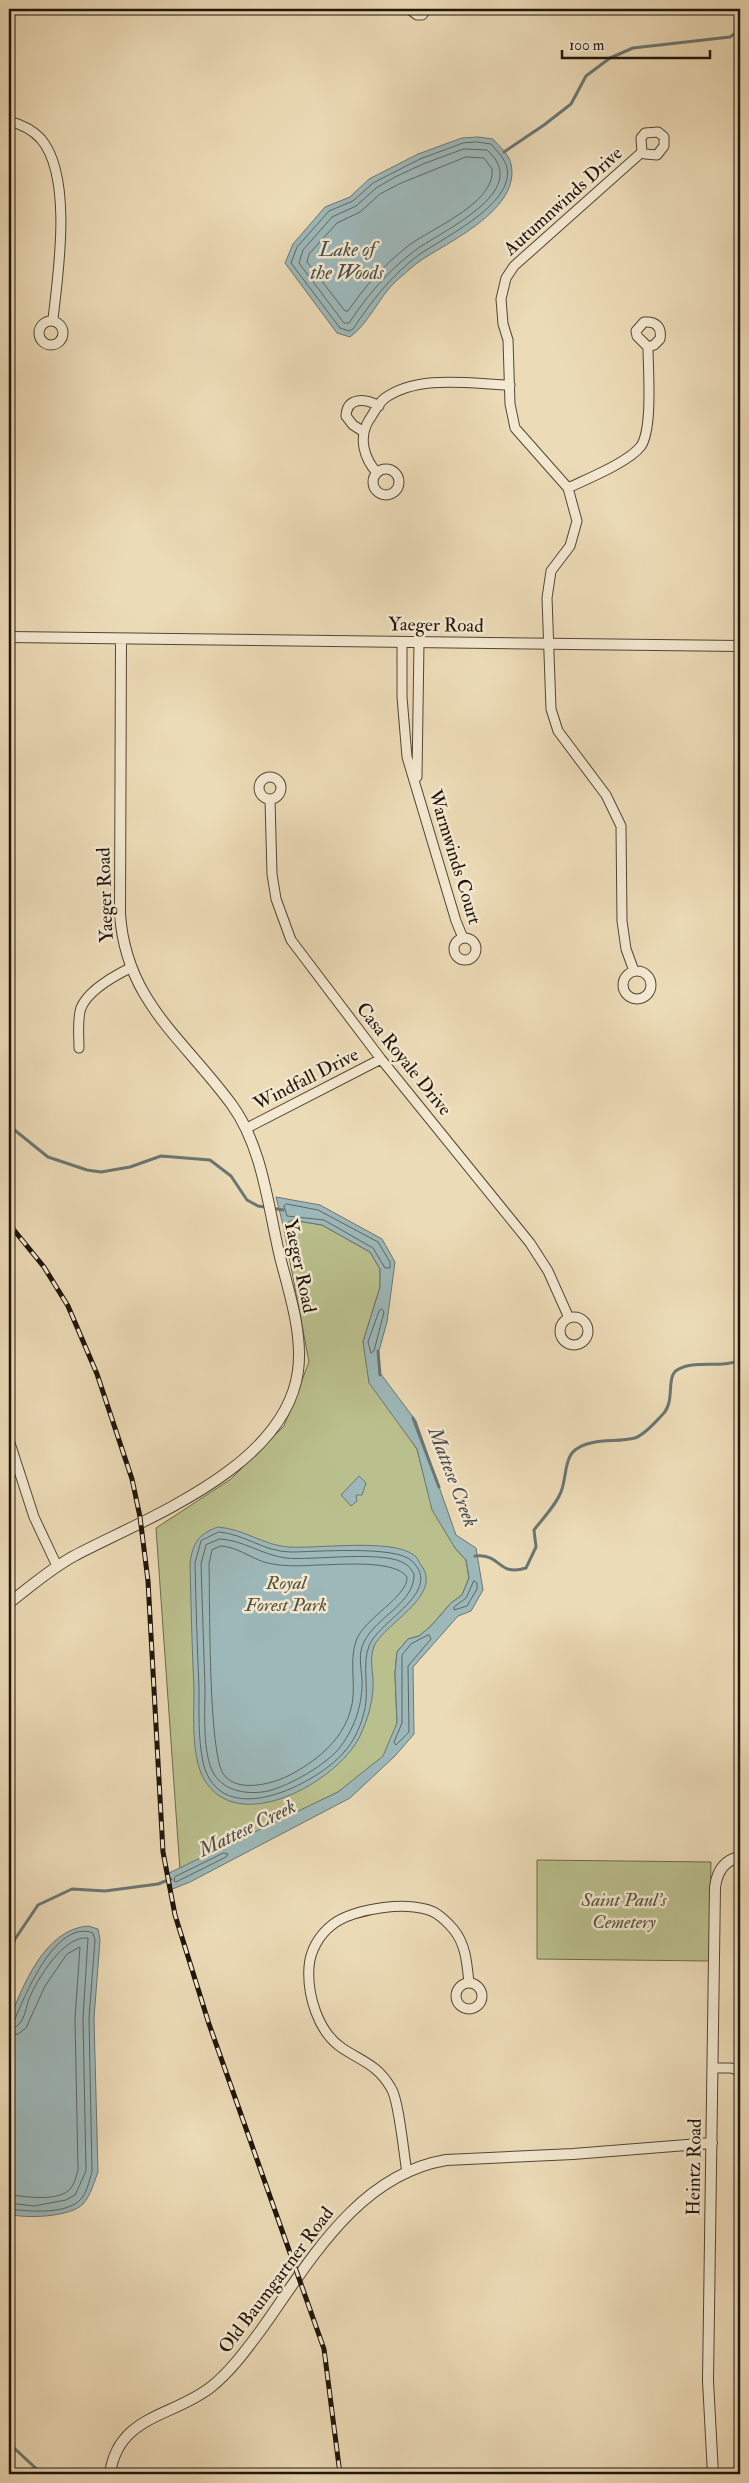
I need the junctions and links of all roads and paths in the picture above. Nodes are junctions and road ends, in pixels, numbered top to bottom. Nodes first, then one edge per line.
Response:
1 (409, 9) edge
2 (427, 9) edge
3 (9, 121) edge
4 (642, 152) dead end
5 (53, 319) dead end
6 (648, 347) dead end
7 (510, 385) junction
8 (378, 406) junction
9 (364, 432) junction
10 (377, 473) dead end
11 (568, 488) junction
12 (9, 637) edge
13 (122, 639) junction
14 (402, 642) junction
15 (419, 642) junction
16 (548, 643) junction
17 (740, 646) edge
18 (417, 785) junction
19 (270, 800) dead end
20 (463, 938) dead end
21 (130, 968) junction
22 (634, 971) dead end
23 (78, 1048) dead end
24 (381, 1059) junction
25 (247, 1128) junction
26 (569, 1318) dead end
27 (9, 1440) edge
28 (57, 1566) junction
29 (9, 1603) edge
30 (740, 1857) edge
31 (469, 1983) dead end
32 (713, 2068) junction
33 (740, 2071) edge
34 (712, 2143) junction
35 (407, 2173) junction
36 (110, 2474) edge
37 (713, 2474) edge

1 - 2 street
3 - 5 street
4 - 7 street, Autumnwinds Drive
6 - 11 street
7 - 8 street
7 - 11 street, Autumnwinds Drive
8 - 9 street
8 - 9 street
9 - 10 street
11 - 16 street, Autumnwinds Drive
12 - 13 street
13 - 14 street, Yaeger Road
13 - 21 street, Yaeger Road
14 - 15 street, Yaeger Road
14 - 18 street, Warmwinds Court
15 - 16 street, Yaeger Road
15 - 18 street, Warmwinds Court
16 - 17 street, Yaeger Road
16 - 22 street, Autumnwinds Drive
18 - 20 street, Warmwinds Court
19 - 24 street, Casa Royale Drive
21 - 23 street
21 - 25 street, Yaeger Road
24 - 25 street, Windfall Drive
24 - 26 street, Casa Royale Drive
25 - 28 street, Yaeger Road
27 - 28 street
28 - 29 street, Yaeger Road
30 - 32 street, Heintz Road
31 - 35 street
32 - 33 street
32 - 34 street, Heintz Road
34 - 35 street, Old Baumgartner Road
34 - 37 street, Heintz Road
35 - 36 street, Old Baumgartner Road

